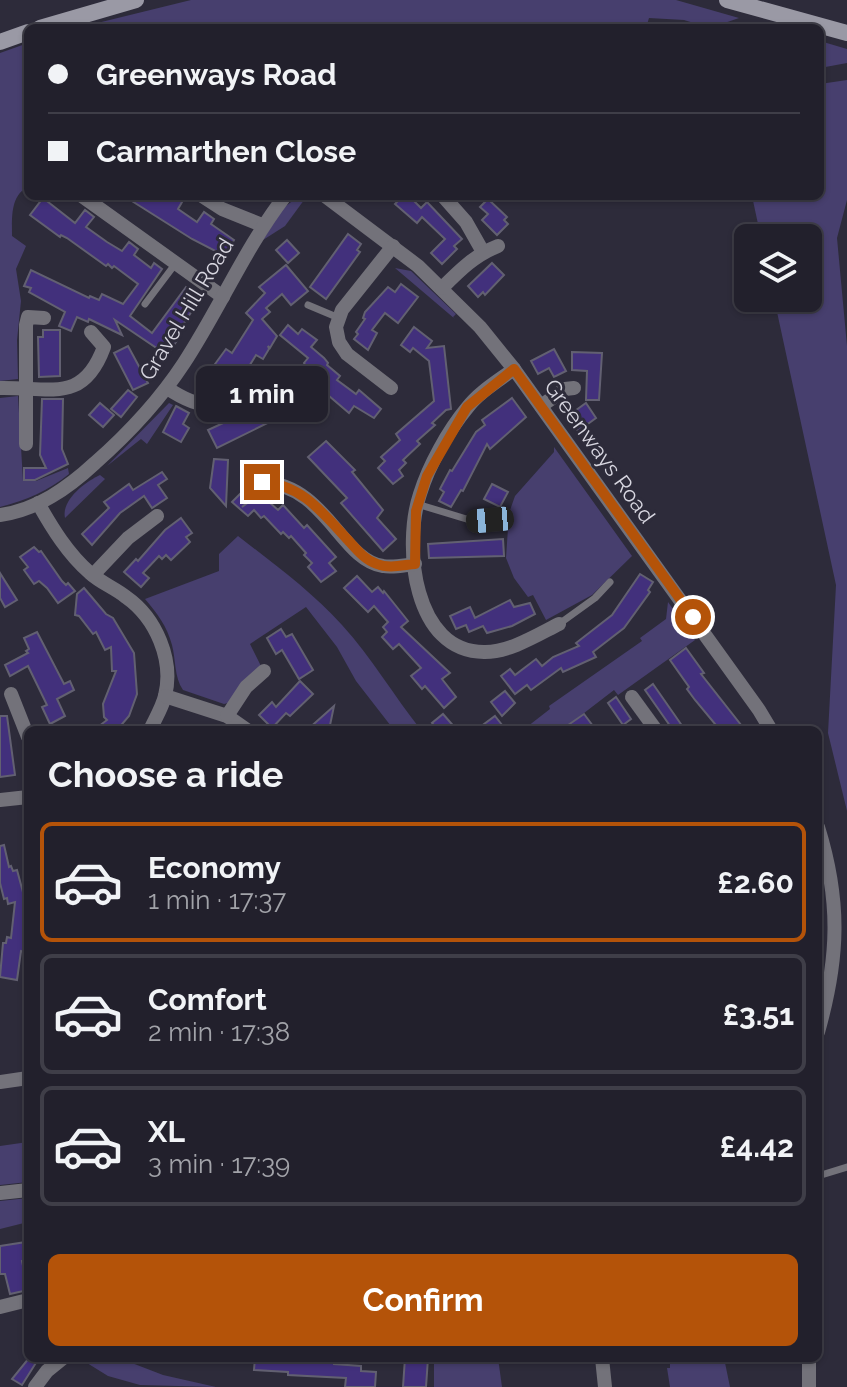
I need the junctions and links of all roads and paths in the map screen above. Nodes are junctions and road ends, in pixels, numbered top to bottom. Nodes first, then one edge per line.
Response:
1 (136, 0) edge
2 (727, 0) edge
3 (54, 24) edge
4 (814, 24) edge
5 (824, 27) edge
6 (24, 33) edge
7 (847, 33) edge
8 (0, 42) edge
9 (83, 200) edge
10 (208, 200) edge
11 (282, 200) edge
12 (330, 200) edge
13 (447, 200) edge
14 (262, 225) junction
15 (393, 246) junction
16 (498, 246) dead end
17 (483, 252) junction
18 (176, 263) junction
19 (442, 288) junction
20 (223, 297) junction
21 (145, 304) dead end
22 (308, 305) dead end
23 (44, 318) dead end
24 (339, 318) junction
25 (91, 332) dead end
26 (514, 369) junction
27 (266, 373) dead end
28 (389, 380) dead end
29 (0, 388) edge
30 (25, 388) junction
31 (167, 388) junction
32 (574, 388) dead end
33 (541, 406) junction
34 (26, 444) dead end
35 (262, 482) dead end
36 (38, 503) junction
37 (417, 504) junction
38 (0, 515) edge
39 (149, 517) dead end
40 (490, 520) dead end
41 (415, 564) junction
42 (93, 575) junction
43 (610, 582) dead end
44 (559, 624) joint
45 (264, 671) dead end
46 (11, 694) dead end
47 (165, 696) junction
48 (632, 697) dead end
49 (227, 716) junction
50 (152, 726) edge
51 (241, 726) edge
52 (650, 726) edge
53 (768, 726) edge
54 (24, 727) edge
55 (24, 797) edge
56 (0, 800) edge
57 (822, 843) edge
58 (822, 1000) edge
59 (24, 1079) edge
60 (0, 1082) edge
61 (847, 1167) edge
62 (822, 1175) edge
63 (24, 1190) edge
64 (0, 1193) edge
65 (24, 1301) edge
66 (0, 1307) edge
67 (58, 1362) edge
68 (602, 1362) edge
69 (809, 1362) edge
70 (35, 1387) edge
71 (603, 1387) edge
72 (809, 1387) edge

1 - 3 main road
2 - 4 main road
5 - 7 main road
6 - 8 main road
9 - 18 street
10 - 14 street
11 - 14 street, Gravel Hill Road
12 - 15 street, Greenways Road
13 - 17 street
14 - 20 street, Gravel Hill Road
15 - 19 street, Greenways Road
15 - 24 street
16 - 17 street
17 - 19 street
18 - 20 street
18 - 21 lane
19 - 26 street, Greenways Road
20 - 31 street, Gravel Hill Road
22 - 24 lane
23 - 30 street
24 - 28 street
25 - 30 street
26 - 33 street, Greenways Road
26 - 37 street
27 - 31 street
29 - 30 street
30 - 34 street
31 - 36 street, Gravel Hill Road
32 - 33 street
33 - 53 street, Greenways Road
35 - 41 street
36 - 38 street, Gravel Hill Road
36 - 42 street
37 - 40 lane
37 - 41 street
39 - 42 street
41 - 44 street
42 - 47 street
43 - 44 lane
45 - 49 street
46 - 54 street
47 - 49 street
47 - 50 street
48 - 52 street
49 - 51 street
55 - 56 street
57 - 58 street
59 - 60 street
61 - 62 lane
63 - 64 street
65 - 66 street
67 - 70 street
68 - 71 street
69 - 72 street

